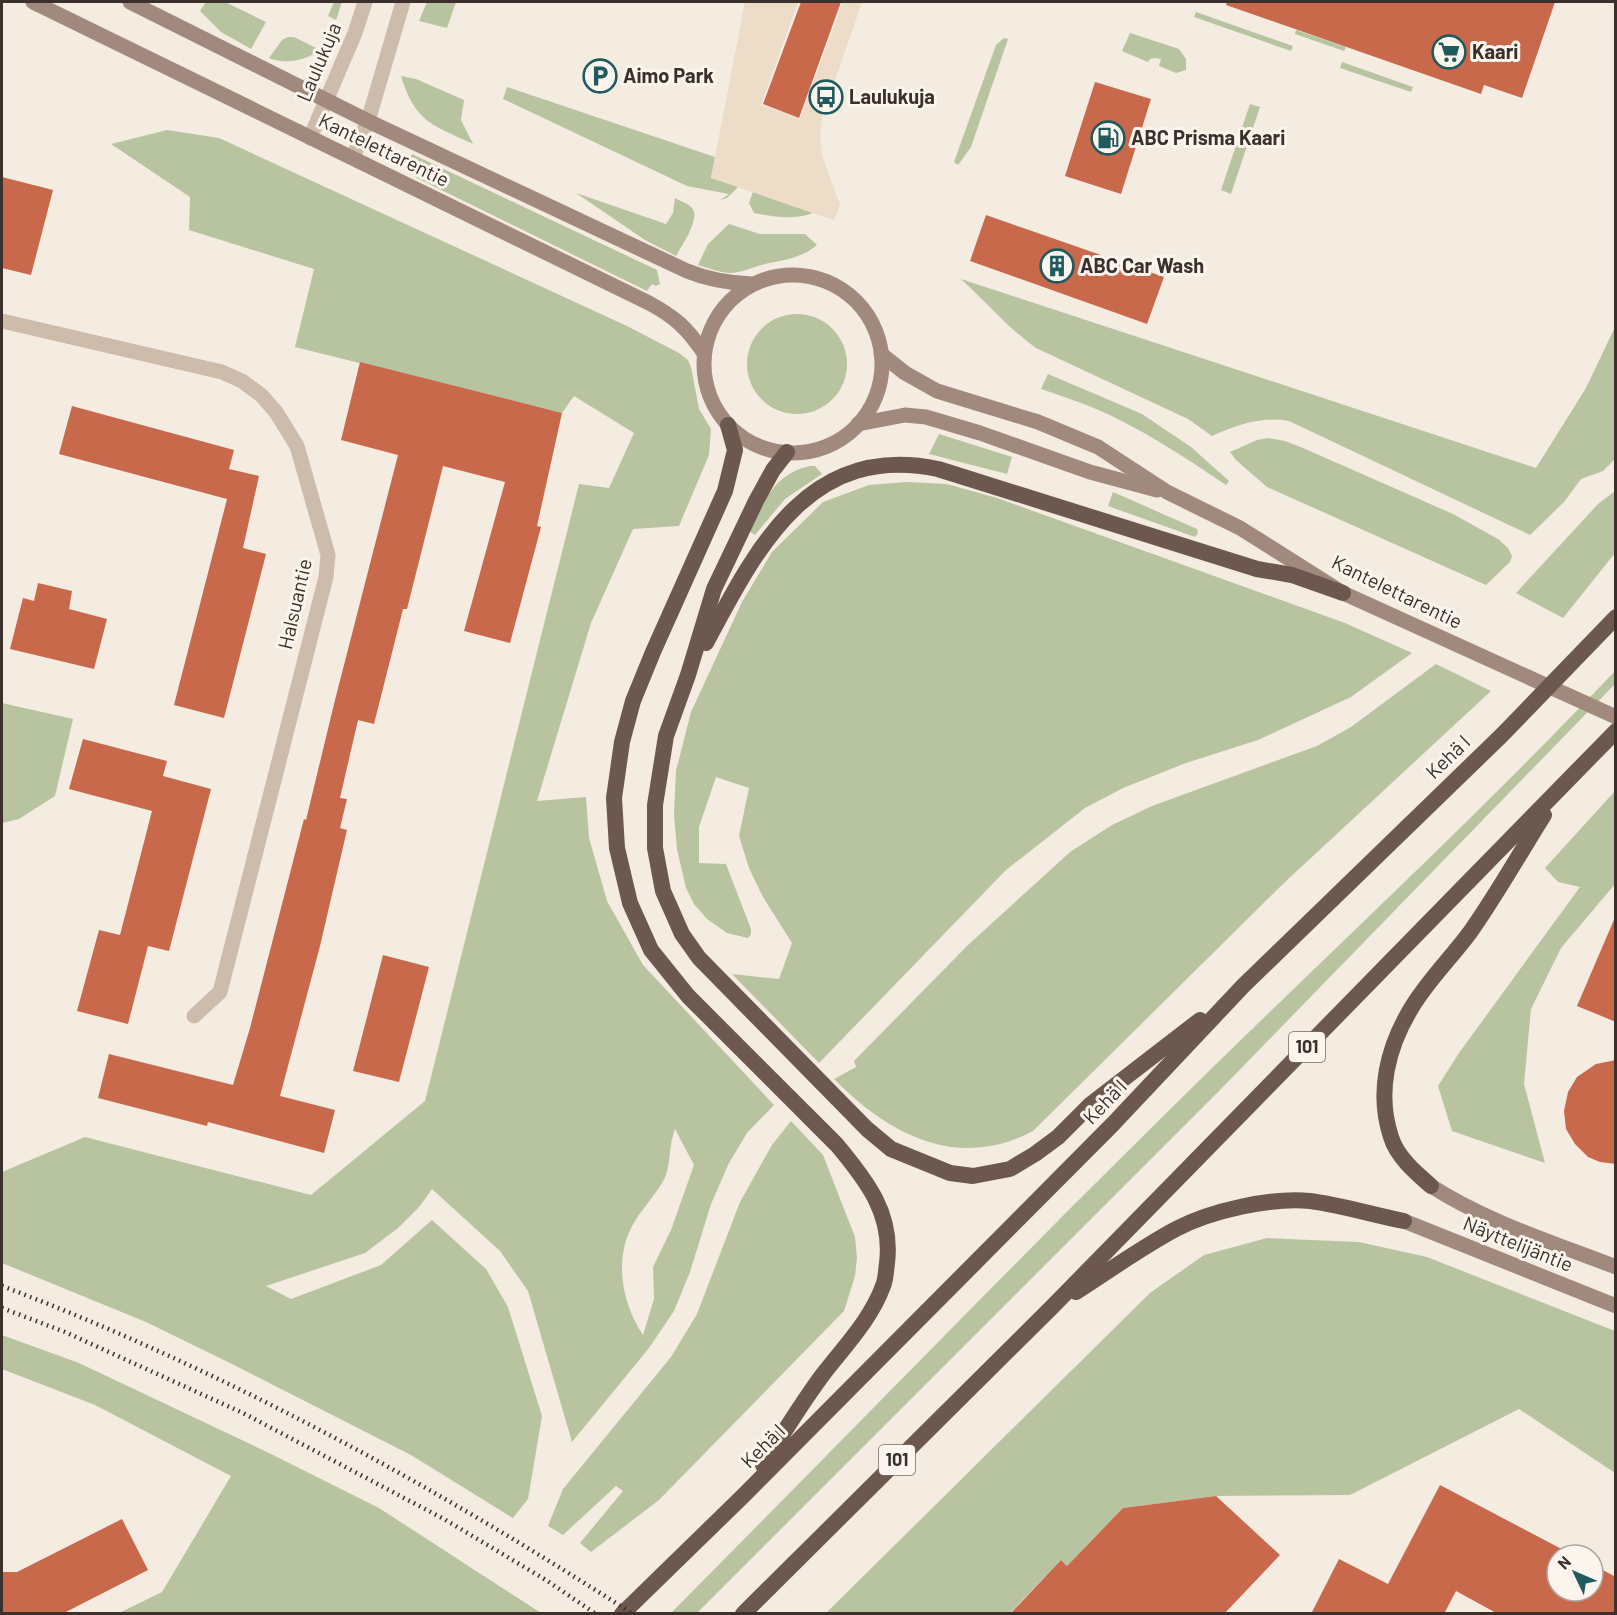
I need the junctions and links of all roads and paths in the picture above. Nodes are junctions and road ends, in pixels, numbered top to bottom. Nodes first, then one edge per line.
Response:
1 (33, 2) edge
2 (130, 2) edge
3 (365, 2) edge
4 (404, 2) edge
5 (326, 99) junction
6 (368, 121) junction
7 (310, 138) junction
8 (353, 157) junction
9 (752, 284) junction
10 (2, 321) edge
11 (704, 353) junction
12 (881, 354) junction
13 (858, 424) junction
14 (728, 425) junction
15 (787, 452) junction
16 (1167, 492) junction
17 (1343, 593) junction
18 (1616, 617) edge
19 (688, 675) junction
20 (1616, 717) edge
21 (1616, 731) edge
22 (1562, 786) junction
23 (1243, 986) junction
24 (194, 1016) dead end
25 (1431, 1186) joint
26 (1404, 1221) joint
27 (1616, 1268) edge
28 (1616, 1306) edge
29 (1052, 1307) junction
30 (742, 1496) junction
31 (622, 1614) edge
32 (743, 1614) edge

1 - 7 main road, Kantelettarentie
2 - 5 main road, Kantelettarentie
3 - 5 street, Laulukuja
4 - 6 street
5 - 6 main road, Kantelettarentie
5 - 7 street, Laulukuja
6 - 8 street
6 - 9 main road, Kantelettarentie
7 - 8 main road, Kantelettarentie
8 - 11 main road, Kantelettarentie
9 - 11 main road
9 - 12 main road
10 - 24 street, Halsuantie
11 - 14 main road
12 - 13 main road
12 - 16 main road, Kantelettarentie
13 - 15 main road
13 - 16 main road, Kantelettarentie
14 - 15 main road
14 - 30 highway
15 - 19 highway
16 - 17 main road, Kantelettarentie
17 - 19 highway
17 - 20 main road, Kantelettarentie
18 - 23 highway, Kehä I
19 - 23 highway
21 - 22 highway, 101
22 - 25 highway
22 - 29 highway, 101
23 - 30 highway, Kehä I
25 - 27 main road, Näyttelijäntie
26 - 28 main road, Näyttelijäntie
26 - 29 highway
29 - 32 highway, 101
30 - 31 highway, Kehä I

